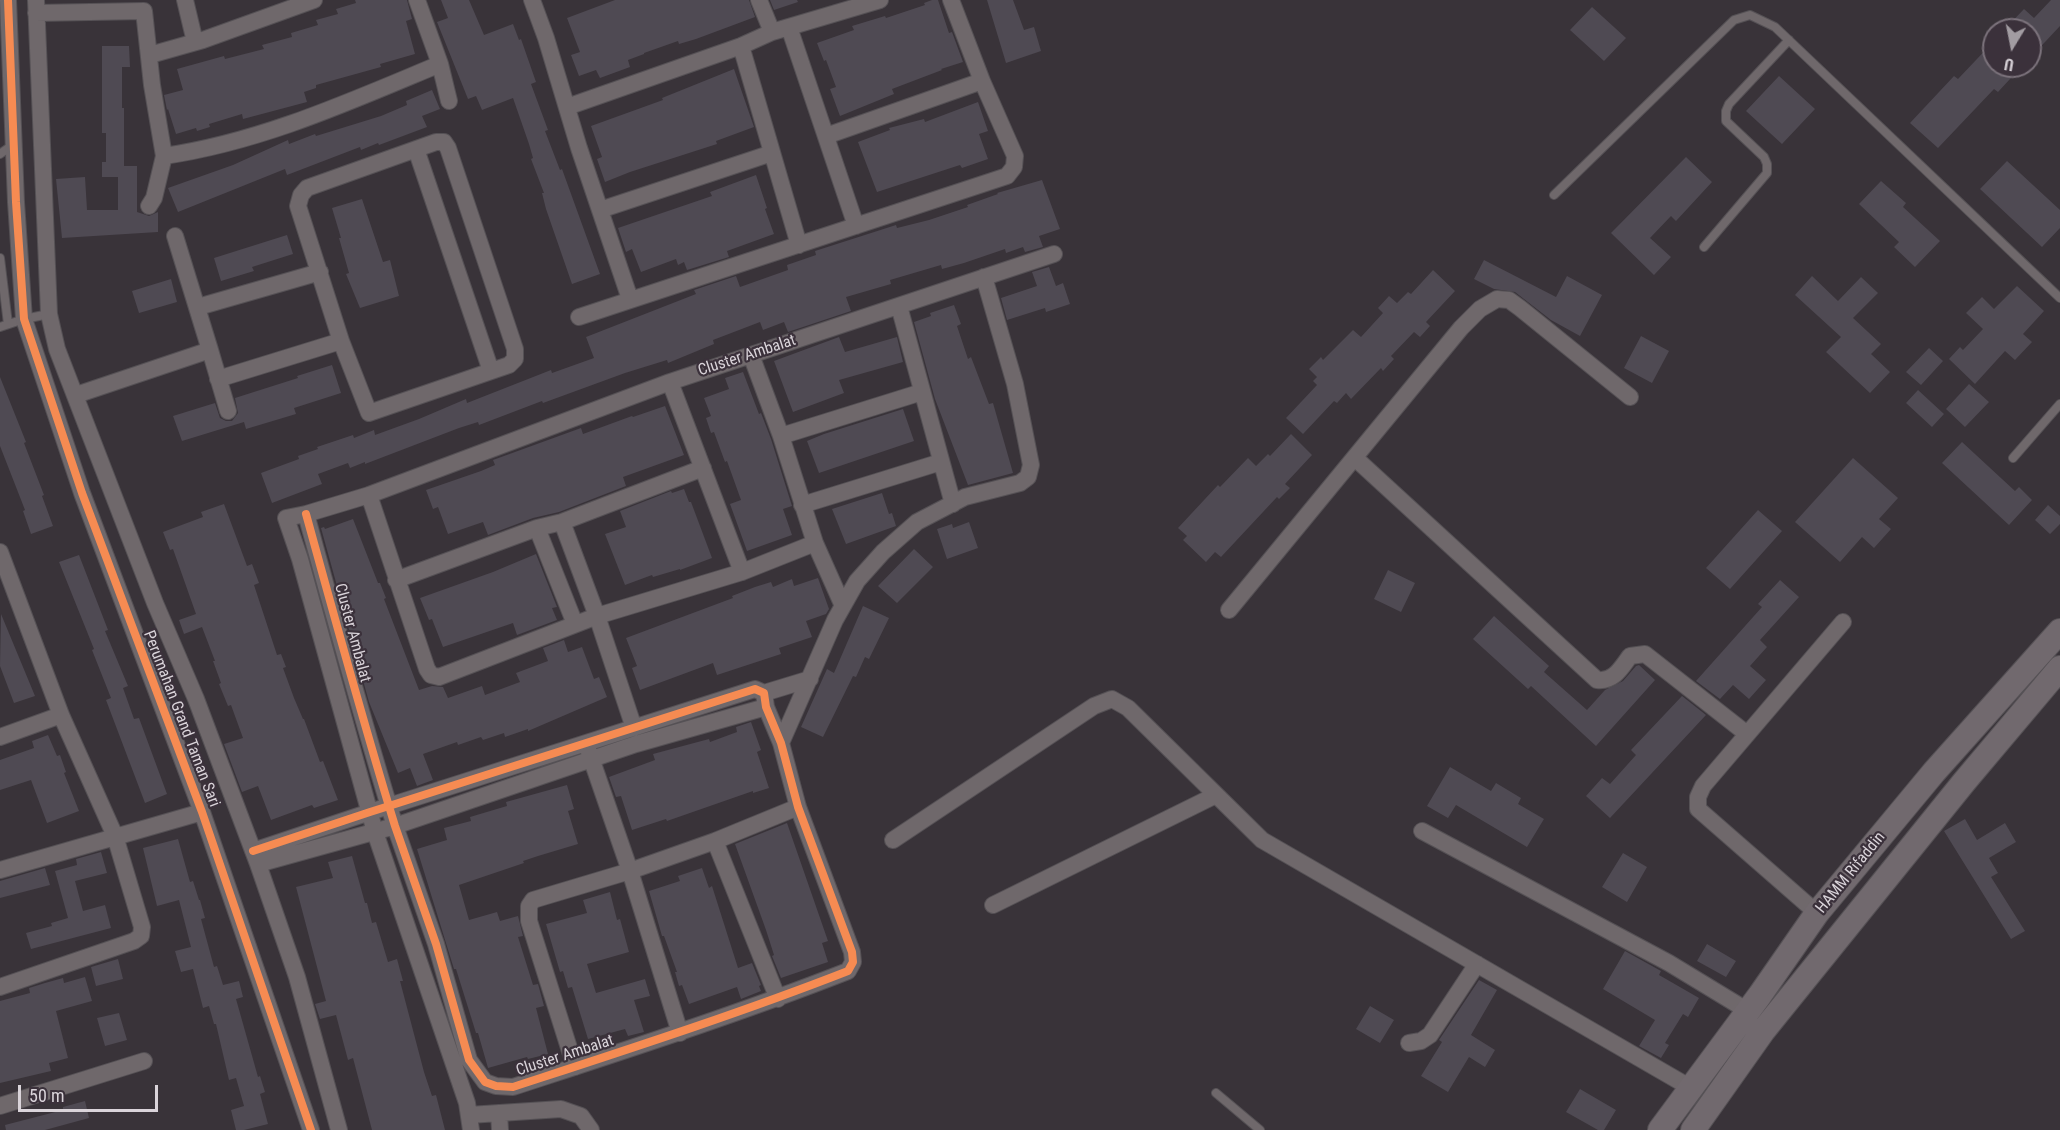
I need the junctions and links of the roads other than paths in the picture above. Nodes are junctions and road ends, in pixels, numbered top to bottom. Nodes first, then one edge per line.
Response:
1 (8, 0) edge
2 (186, 0) edge
3 (314, 0) edge
4 (417, 0) edge
5 (534, 0) edge
6 (759, 0) edge
7 (880, 0) edge
8 (951, 0) edge
9 (144, 6) edge
10 (36, 7) edge
11 (789, 27) junction
12 (772, 33) junction
13 (1789, 40) junction
14 (195, 42) junction
15 (741, 46) junction
16 (150, 55) junction
17 (440, 64) junction
18 (982, 81) junction
19 (449, 101) dead end
20 (567, 107) junction
21 (826, 136) junction
22 (14, 144) junction
23 (416, 149) junction
24 (772, 153) junction
25 (0, 154) edge
26 (164, 156) junction
27 (1554, 195) dead end
28 (149, 206) dead end
29 (600, 210) junction
30 (856, 226) junction
31 (176, 236) dead end
32 (799, 245) junction
33 (1704, 247) dead end
34 (1054, 254) dead end
35 (0, 258) edge
36 (320, 272) junction
37 (984, 277) junction
38 (2060, 298) edge
39 (630, 299) junction
40 (899, 306) junction
41 (198, 307) junction
42 (50, 314) junction
43 (579, 317) dead end
44 (11, 323) edge
45 (341, 341) junction
46 (210, 351) junction
47 (751, 355) junction
48 (491, 371) junction
49 (218, 379) junction
50 (670, 382) junction
51 (922, 392) junction
52 (76, 395) junction
53 (1630, 397) dead end
54 (2060, 404) edge
55 (228, 411) dead end
56 (781, 436) junction
57 (1355, 458) junction
58 (2013, 458) dead end
59 (941, 462) junction
60 (703, 468) junction
61 (369, 495) junction
62 (953, 504) junction
63 (802, 505) junction
64 (306, 514) junction
65 (562, 522) junction
66 (537, 528) junction
67 (815, 543) junction
68 (0, 552) edge
69 (742, 572) junction
70 (396, 580) junction
71 (843, 606) junction
72 (1229, 610) dead end
73 (597, 616) junction
74 (1843, 622) dead end
75 (576, 624) junction
76 (2060, 631) edge
77 (2060, 668) edge
78 (810, 679) junction
79 (765, 700) junction
80 (61, 715) junction
81 (634, 728) junction
82 (1747, 734) junction
83 (0, 737) edge
84 (781, 743) junction
85 (589, 752) junction
86 (1216, 795) junction
87 (389, 806) junction
88 (798, 807) junction
89 (202, 812) junction
90 (370, 812) junction
91 (395, 826) junction
92 (1422, 831) dead end
93 (375, 832) junction
94 (115, 836) junction
95 (893, 840) dead end
96 (715, 841) junction
97 (255, 858) junction
98 (0, 870) edge
99 (630, 871) junction
100 (993, 905) dead end
101 (1817, 913) junction
102 (1477, 964) junction
103 (0, 987) edge
104 (778, 999) junction
105 (1748, 1011) junction
106 (680, 1033) junction
107 (1409, 1043) dead end
108 (144, 1061) dead end
109 (575, 1067) junction
110 (1691, 1088) junction
111 (1216, 1093) dead end
112 (0, 1106) edge
113 (496, 1119) edge
114 (470, 1123) edge
115 (310, 1130) edge
116 (339, 1130) edge
117 (591, 1130) edge
118 (1260, 1130) edge
119 (1660, 1130) edge
120 (1692, 1130) edge

1 - 22 street, Perumahan Grand Taman Sari
2 - 14 street
3 - 14 street
4 - 17 street
5 - 20 street
6 - 12 street
7 - 11 street
8 - 18 street
9 - 10 street
9 - 16 street
10 - 42 street
11 - 12 street
11 - 21 street
12 - 15 street
13 - 27 lane
13 - 33 lane
13 - 38 lane
14 - 16 street
15 - 20 street
15 - 24 street
16 - 26 street
17 - 19 street
17 - 26 street
18 - 21 street
18 - 30 street
20 - 29 street
21 - 30 street
22 - 25 lane
22 - 44 street, Perumahan Grand Taman Sari
23 - 36 street
23 - 48 street
23 - 48 street
24 - 29 street
24 - 32 street
26 - 28 street
29 - 39 street
30 - 32 street
31 - 41 street
32 - 39 street
34 - 37 street, Cluster Ambalat
35 - 44 lane
36 - 41 street
36 - 45 street
37 - 40 street, Cluster Ambalat
37 - 62 street
39 - 43 street
40 - 47 street, Cluster Ambalat
40 - 51 street
41 - 46 street
42 - 44 lane
42 - 52 street
44 - 89 street, Perumahan Grand Taman Sari
45 - 48 street
45 - 49 street
46 - 49 street
46 - 52 street
47 - 50 street, Cluster Ambalat
47 - 56 street
49 - 55 street
50 - 60 street
50 - 61 street, Cluster Ambalat
51 - 56 street
51 - 59 street
52 - 97 street
53 - 57 street
54 - 58 lane
56 - 63 street
57 - 72 street
57 - 82 street
59 - 62 street
59 - 63 street
60 - 65 street
60 - 69 street
61 - 64 street, Cluster Ambalat
61 - 70 street
62 - 71 street
63 - 67 street
64 - 87 street, Cluster Ambalat
64 - 90 street, Cluster Ambalat
65 - 66 street
65 - 73 street
66 - 70 street
66 - 75 street
67 - 69 street
67 - 71 street
68 - 80 street
69 - 73 street
70 - 75 street
71 - 78 street
73 - 75 street
73 - 81 street
74 - 82 street
76 - 101 main road, HAMM Rifaddin
77 - 120 main road, HAMM Rifaddin
78 - 79 street
78 - 84 street
79 - 81 street
79 - 84 street, Cluster Ambalat
79 - 85 street
80 - 83 street
80 - 94 street
81 - 85 street
82 - 101 street
84 - 88 street, Cluster Ambalat
85 - 87 street
85 - 91 street
85 - 99 street
86 - 95 street
86 - 100 street
86 - 102 street
87 - 90 street
87 - 91 street, Cluster Ambalat
88 - 96 street
88 - 104 street, Cluster Ambalat
89 - 94 street
89 - 115 street, Perumahan Grand Taman Sari
90 - 93 street, Cluster Ambalat
90 - 97 street
91 - 93 street
91 - 109 street, Cluster Ambalat
92 - 105 street
93 - 97 street
93 - 114 street, Cluster Ambalat
94 - 98 street
94 - 103 street
96 - 99 street
96 - 104 street
97 - 116 street
99 - 106 street
99 - 109 street
101 - 105 main road, HAMM Rifaddin
102 - 107 street
102 - 110 street
104 - 106 street, Cluster Ambalat
105 - 110 main road, HAMM Rifaddin
106 - 109 street, Cluster Ambalat
108 - 112 street
110 - 119 main road, HAMM Rifaddin
111 - 118 lane
113 - 114 street
113 - 117 street

